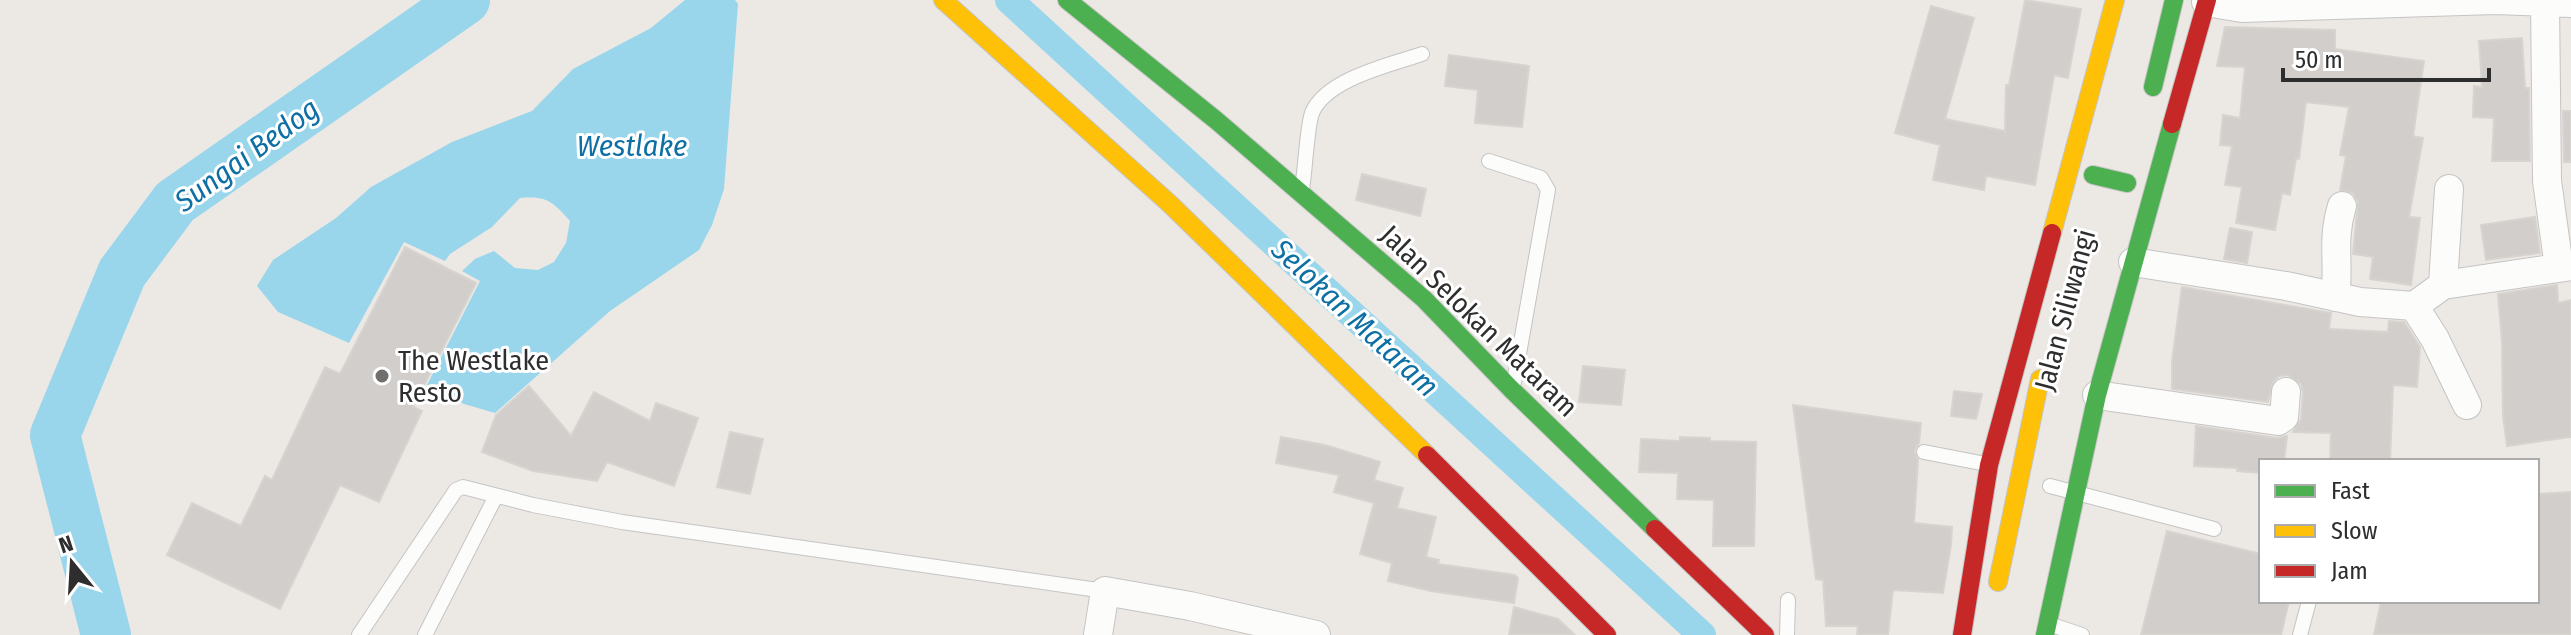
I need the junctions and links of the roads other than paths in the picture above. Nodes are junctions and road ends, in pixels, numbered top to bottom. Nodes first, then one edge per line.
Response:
1 (943, 0) edge
2 (1067, 0) edge
3 (2115, 0) edge
4 (2174, 0) edge
5 (2495, 0) edge
6 (2206, 1) edge
7 (2558, 2) edge
8 (1422, 54) dead end
9 (2147, 94) dead end
10 (1489, 161) dead end
11 (2093, 175) dead end
12 (2127, 184) dead end
13 (2449, 189) dead end
14 (1301, 196) junction
15 (2342, 206) dead end
16 (2133, 262) junction
17 (2565, 266) edge
18 (2443, 285) junction
19 (2335, 297) junction
20 (2414, 306) junction
21 (2043, 366) dead end
22 (1512, 390) junction
23 (2286, 392) dead end
24 (2097, 395) junction
25 (2467, 405) dead end
26 (1924, 452) dead end
27 (2005, 469) junction
28 (2050, 487) dead end
29 (2076, 494) junction
30 (496, 496) junction
31 (2214, 529) dead end
32 (1105, 591) junction
33 (1788, 600) dead end
34 (2308, 603) edge
35 (1993, 605) dead end
36 (2046, 629) edge
37 (359, 635) edge
38 (425, 635) edge
39 (1098, 635) edge
40 (1316, 635) edge
41 (1607, 635) edge
42 (1765, 635) edge
43 (1787, 635) edge
44 (1962, 635) edge
45 (2082, 635) edge
46 (2300, 635) edge

1 - 41 main road
2 - 14 main road, Jalan Selokan Mataram
3 - 27 main road
4 - 9 main road
5 - 6 street
5 - 7 street
6 - 16 main road
7 - 17 street
8 - 14 lane
10 - 22 lane
11 - 12 main road
13 - 18 street
14 - 22 main road, Jalan Selokan Mataram
15 - 19 street
16 - 19 street
16 - 24 main road
17 - 18 street
18 - 20 street
19 - 20 street
20 - 25 street
21 - 27 main road, Jalan Siliwangi
22 - 42 main road, Jalan Selokan Mataram
23 - 24 street
24 - 29 main road
26 - 27 lane
27 - 35 main road, Jalan Siliwangi
27 - 44 main road
28 - 29 lane
29 - 31 lane
29 - 36 main road
30 - 32 lane
30 - 37 lane
30 - 38 lane
32 - 39 street
32 - 40 street
33 - 43 lane
34 - 46 lane
36 - 45 lane

